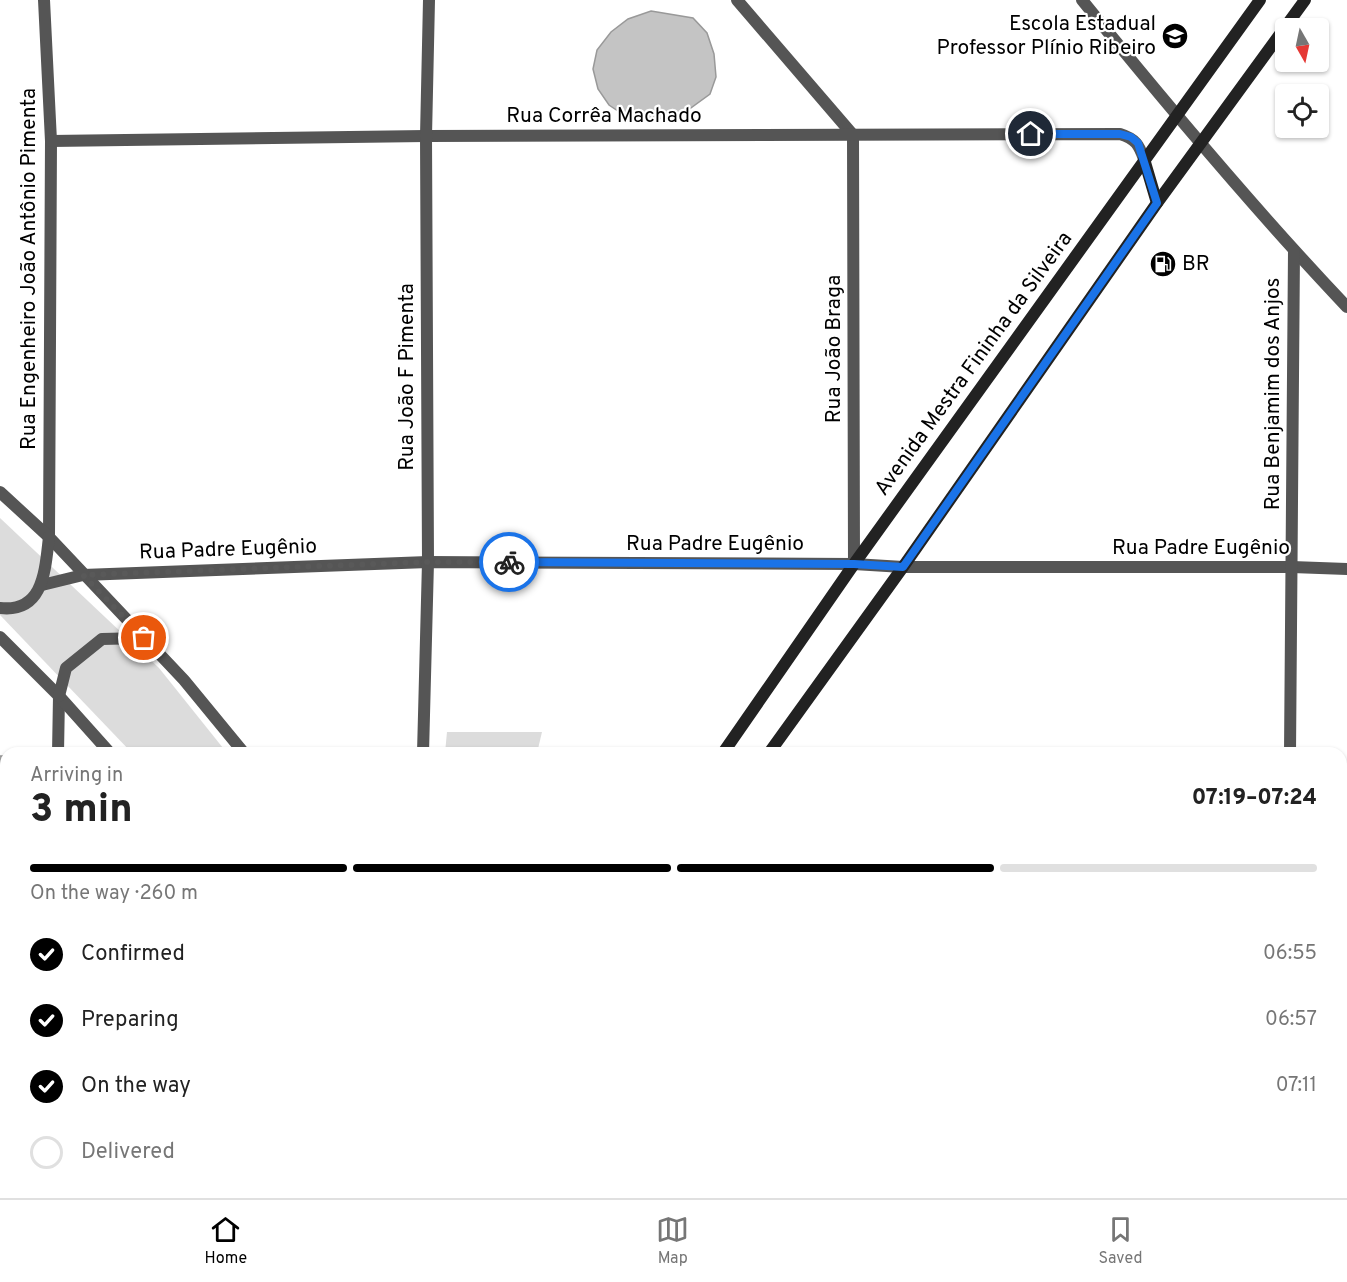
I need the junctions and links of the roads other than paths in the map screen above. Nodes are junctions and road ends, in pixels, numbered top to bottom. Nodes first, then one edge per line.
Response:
1 (44, 0) edge
2 (429, 0) edge
3 (737, 0) edge
4 (1082, 0) edge
5 (1260, 0) edge
6 (1305, 0) edge
7 (1176, 117) junction
8 (853, 135) junction
9 (426, 136) junction
10 (51, 141) junction
11 (1200, 145) junction
12 (1144, 159) junction
13 (1157, 203) junction
14 (1294, 250) junction
15 (1347, 307) edge
16 (0, 492) edge
17 (49, 537) junction
18 (428, 562) junction
19 (854, 564) junction
20 (903, 567) junction
21 (1292, 567) junction
22 (1347, 569) edge
23 (83, 575) junction
24 (42, 585) junction
25 (0, 608) edge
26 (0, 638) edge
27 (144, 638) junction
28 (59, 696) junction
29 (58, 747) edge
30 (105, 747) edge
31 (239, 747) edge
32 (423, 747) edge
33 (727, 747) edge
34 (773, 747) edge
35 (1290, 747) edge

1 - 10 street, Rua Engenheiro João Antônio Pimenta
2 - 9 street, Rua João F Pimenta
3 - 8 street
4 - 7 street
5 - 7 main road, Avenida Mestra Fininha da Silveira
6 - 11 main road
7 - 11 street
7 - 12 main road, Avenida Mestra Fininha da Silveira
8 - 9 street, Rua Corrêa Machado
8 - 12 street, Rua Corrêa Machado
8 - 19 street, Rua João Braga
9 - 10 street, Rua Corrêa Machado
9 - 18 street, Rua João F Pimenta
10 - 17 street, Rua Engenheiro João Antônio Pimenta
11 - 13 main road
11 - 14 street
12 - 13 main road
12 - 19 main road, Avenida Mestra Fininha da Silveira
13 - 20 main road
14 - 15 street
14 - 21 street, Rua Benjamim dos Anjos
16 - 17 street
17 - 23 street
17 - 24 street, Rua Engenheiro João Antônio Pimenta
18 - 19 street, Rua Padre Eugênio
18 - 23 street, Rua Padre Eugênio
18 - 32 street, Rua João F Pimenta
19 - 20 street, Rua Padre Eugênio
19 - 33 main road, Avenida Mestra Fininha da Silveira
20 - 21 street, Rua Padre Eugênio
20 - 34 main road
21 - 22 street, Rua Padre Eugênio
21 - 35 street, Rua Benjamim dos Anjos
23 - 24 street, Rua Padre Eugênio
23 - 27 street
24 - 25 street
26 - 28 street
27 - 28 street
27 - 31 street
28 - 29 street
28 - 30 street

